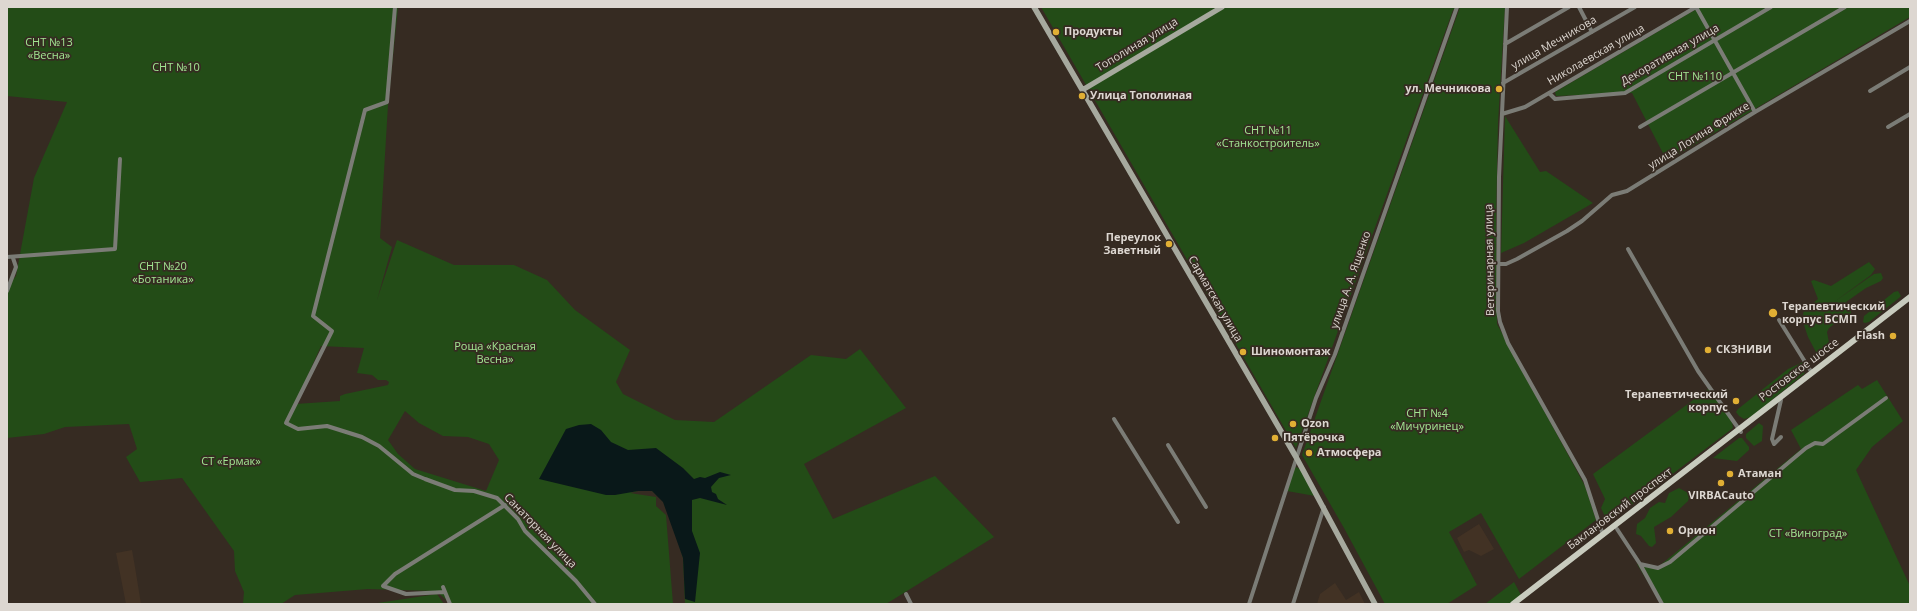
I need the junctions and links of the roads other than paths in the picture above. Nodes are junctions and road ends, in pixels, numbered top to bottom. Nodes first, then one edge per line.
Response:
1 (395, 7) edge
2 (1034, 7) edge
3 (1222, 7) edge
4 (1456, 7) edge
5 (1507, 7) edge
6 (1569, 7) edge
7 (1580, 7) edge
8 (1635, 7) edge
9 (1696, 7) edge
10 (1771, 7) edge
11 (1845, 7) edge
12 (1910, 21) edge
13 (1592, 32) junction
14 (1714, 40) junction
15 (1505, 44) junction
16 (1910, 67) edge
17 (1733, 73) junction
18 (1503, 83) junction
19 (1084, 89) dead end
20 (1870, 91) dead end
21 (1549, 93) junction
22 (1755, 112) junction
23 (1502, 114) junction
24 (1910, 114) edge
25 (1640, 127) dead end
26 (1888, 127) dead end
27 (120, 159) dead end
28 (1628, 249) dead end
29 (7, 257) edge
30 (13, 258) junction
31 (1499, 264) junction
32 (7, 291) edge
33 (1910, 297) edge
34 (1910, 302) edge
35 (1779, 320) dead end
36 (1812, 373) junction
37 (1886, 398) dead end
38 (1781, 400) junction
39 (1114, 419) dead end
40 (1740, 431) junction
41 (1781, 437) dead end
42 (1168, 445) dead end
43 (1296, 457) junction
44 (504, 505) junction
45 (1206, 506) dead end
46 (1324, 507) junction
47 (1178, 522) dead end
48 (1617, 529) junction
49 (1603, 537) junction
50 (1640, 564) junction
51 (443, 587) dead end
52 (445, 592) junction
53 (906, 594) dead end
54 (450, 604) edge
55 (596, 604) edge
56 (911, 604) edge
57 (1249, 604) edge
58 (1293, 604) edge
59 (1376, 604) edge
60 (1513, 604) edge
61 (1518, 604) edge
62 (1662, 604) edge

1 - 44 street, Санаторная улица
2 - 43 main road, Сарматская улица
3 - 19 main road, Тополиная улица
4 - 43 street, улица А. А. Ященко
5 - 15 street, Ветеринарная улица
6 - 15 street
7 - 13 street
8 - 13 street, улица Мечникова
9 - 14 street
9 - 21 street, Николаевская улица
10 - 14 street, Декоративная улица
11 - 17 street
12 - 22 street, улица Логина Фрикке
13 - 18 street, улица Мечникова
14 - 17 street
14 - 21 street, Декоративная улица
15 - 18 street, Ветеринарная улица
16 - 20 street
17 - 22 street
17 - 25 street
18 - 23 street, Ветеринарная улица
21 - 23 street, Николаевская улица
22 - 31 street, улица Логина Фрикке
23 - 31 street, Ветеринарная улица
24 - 26 street
27 - 30 street
28 - 40 street
29 - 30 street
30 - 32 street
31 - 49 street, Ветеринарная улица
33 - 36 main road, Ростовское шоссе
34 - 38 main road, Ростовское шоссе
35 - 36 street
36 - 40 main road, Ростовское шоссе
37 - 50 street
38 - 40 main road, Ростовское шоссе
38 - 41 street
39 - 47 street
40 - 48 main road, Баклановский проспект
40 - 49 main road, Баклановский проспект
42 - 45 street
43 - 46 main road, Сарматская улица
43 - 57 street, улица А. А. Ященко
44 - 52 street
44 - 55 street, Санаторная улица
46 - 58 street
46 - 59 main road, Сарматская улица
48 - 49 main road, Баклановский проспект
48 - 50 street
49 - 60 main road, Баклановский проспект
49 - 61 main road, Баклановский проспект
50 - 62 street
51 - 52 street
52 - 54 street
53 - 56 street

